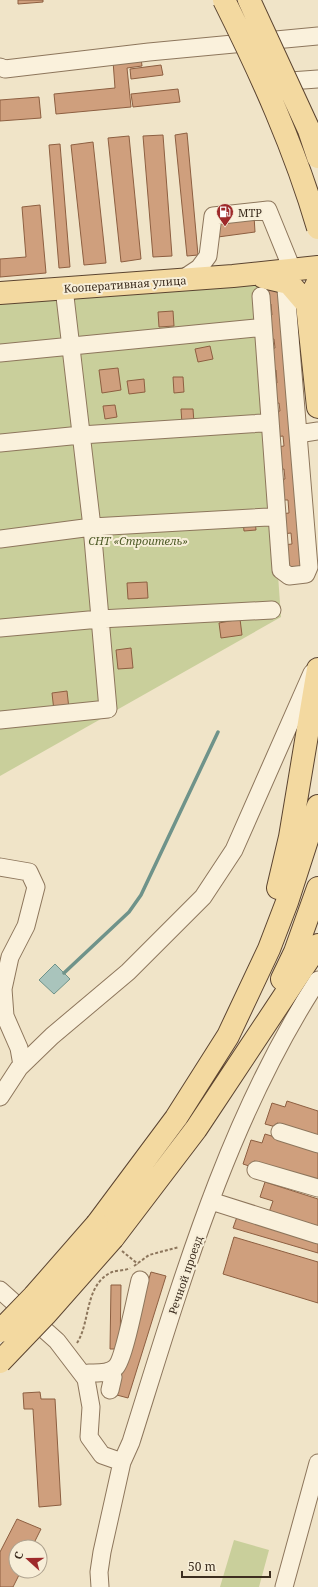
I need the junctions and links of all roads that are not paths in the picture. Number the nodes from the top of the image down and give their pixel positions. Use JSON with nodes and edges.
{"nodes":[{"id":1,"x":224,"y":0,"type":"edge"},
{"id":2,"x":250,"y":0,"type":"edge"},
{"id":3,"x":318,"y":36,"type":"edge"},
{"id":4,"x":0,"y":67,"type":"edge"},
{"id":5,"x":318,"y":79,"type":"edge"},
{"id":6,"x":264,"y":83,"type":"dead end"},
{"id":7,"x":318,"y":157,"type":"edge"},
{"id":8,"x":318,"y":188,"type":"edge"},
{"id":9,"x":299,"y":189,"type":"dead end"},
{"id":10,"x":318,"y":228,"type":"edge"},
{"id":11,"x":318,"y":267,"type":"edge"},
{"id":12,"x":250,"y":275,"type":"junction"},
{"id":13,"x":289,"y":279,"type":"junction"},
{"id":14,"x":181,"y":280,"type":"junction"},
{"id":15,"x":318,"y":282,"type":"edge"},
{"id":16,"x":64,"y":288,"type":"junction"},
{"id":17,"x":0,"y":292,"type":"edge"},
{"id":18,"x":261,"y":296,"type":"dead end"},
{"id":19,"x":307,"y":304,"type":"junction"},
{"id":20,"x":256,"y":328,"type":"dead end"},
{"id":21,"x":71,"y":345,"type":"junction"},
{"id":22,"x":0,"y":353,"type":"edge"},
{"id":23,"x":318,"y":407,"type":"edge"},
{"id":24,"x":263,"y":423,"type":"dead end"},
{"id":25,"x":318,"y":431,"type":"edge"},
{"id":26,"x":298,"y":434,"type":"junction"},
{"id":27,"x":81,"y":435,"type":"junction"},
{"id":28,"x":0,"y":443,"type":"edge"},
{"id":29,"x":269,"y":517,"type":"dead end"},
{"id":30,"x":92,"y":527,"type":"junction"},
{"id":31,"x":0,"y":539,"type":"edge"},
{"id":32,"x":272,"y":610,"type":"dead end"},
{"id":33,"x":100,"y":619,"type":"junction"},
{"id":34,"x":0,"y":628,"type":"edge"},
{"id":35,"x":318,"y":658,"type":"edge"},
{"id":36,"x":318,"y":669,"type":"edge"},
{"id":37,"x":0,"y":720,"type":"edge"},
{"id":38,"x":318,"y":806,"type":"edge"},
{"id":39,"x":0,"y":867,"type":"edge"},
{"id":40,"x":318,"y":888,"type":"edge"},
{"id":41,"x":318,"y":945,"type":"edge"},
{"id":42,"x":318,"y":980,"type":"edge"},
{"id":43,"x":251,"y":1045,"type":"junction"},
{"id":44,"x":216,"y":1055,"type":"junction"},
{"id":45,"x":22,"y":1065,"type":"junction"},
{"id":46,"x":0,"y":1097,"type":"edge"},
{"id":47,"x":280,"y":1132,"type":"dead end"},
{"id":48,"x":318,"y":1144,"type":"edge"},
{"id":49,"x":256,"y":1170,"type":"dead end"},
{"id":50,"x":318,"y":1188,"type":"edge"},
{"id":51,"x":211,"y":1201,"type":"junction"},
{"id":52,"x":318,"y":1235,"type":"edge"},
{"id":53,"x":139,"y":1272,"type":"road end"},
{"id":54,"x":0,"y":1290,"type":"edge"},
{"id":55,"x":0,"y":1331,"type":"edge"},
{"id":56,"x":0,"y":1362,"type":"edge"},
{"id":57,"x":109,"y":1372,"type":"junction"},
{"id":58,"x":86,"y":1379,"type":"junction"},
{"id":59,"x":110,"y":1390,"type":"dead end"},
{"id":60,"x":122,"y":1462,"type":"junction"},
{"id":61,"x":318,"y":1463,"type":"edge"},
{"id":62,"x":98,"y":1586,"type":"edge"},
{"id":63,"x":284,"y":1587,"type":"edge"}],
"edges":[{"from":1,"to":10,"type":"main road","bridge":true},
{"from":2,"to":7,"type":"main road","bridge":true},
{"from":3,"to":4,"type":"street"},
{"from":5,"to":6,"type":"street"},
{"from":8,"to":9,"type":"street"},
{"from":11,"to":13,"type":"main road"},
{"from":12,"to":13,"type":"main road"},
{"from":12,"to":14,"type":"main road","name":"Кооперативная улица"},
{"from":12,"to":19,"type":"main road"},
{"from":13,"to":14,"type":"street"},
{"from":13,"to":26,"type":"street"},
{"from":14,"to":16,"type":"main road","name":"Кооперативная улица"},
{"from":15,"to":19,"type":"main road"},
{"from":16,"to":17,"type":"main road","name":"Кооперативная улица"},
{"from":16,"to":21,"type":"street"},
{"from":18,"to":26,"type":"street"},
{"from":19,"to":23,"type":"main road"},
{"from":20,"to":21,"type":"street"},
{"from":21,"to":22,"type":"street"},
{"from":21,"to":27,"type":"street"},
{"from":24,"to":27,"type":"street"},
{"from":25,"to":26,"type":"street"},
{"from":27,"to":28,"type":"street"},
{"from":27,"to":30,"type":"street"},
{"from":29,"to":30,"type":"street"},
{"from":30,"to":31,"type":"street"},
{"from":30,"to":33,"type":"street"},
{"from":32,"to":33,"type":"street"},
{"from":33,"to":34,"type":"street"},
{"from":33,"to":37,"type":"street"},
{"from":35,"to":45,"type":"street"},
{"from":36,"to":44,"type":"main road"},
{"from":38,"to":44,"type":"main road"},
{"from":39,"to":45,"type":"street"},
{"from":40,"to":43,"type":"main road"},
{"from":41,"to":43,"type":"main road"},
{"from":42,"to":51,"type":"street","name":"Речной проезд"},
{"from":43,"to":56,"type":"main road","bridge":true},
{"from":44,"to":55,"type":"main road","bridge":true},
{"from":45,"to":46,"type":"street"},
{"from":47,"to":48,"type":"street"},
{"from":49,"to":50,"type":"street"},
{"from":51,"to":52,"type":"street"},
{"from":51,"to":60,"type":"street","name":"Речной проезд"},
{"from":53,"to":57,"type":"street"},
{"from":54,"to":58,"type":"street"},
{"from":57,"to":58,"type":"street"},
{"from":57,"to":59,"type":"street"},
{"from":58,"to":60,"type":"street"},
{"from":60,"to":62,"type":"street","name":"Речной проезд"},
{"from":61,"to":63,"type":"street"}]}
